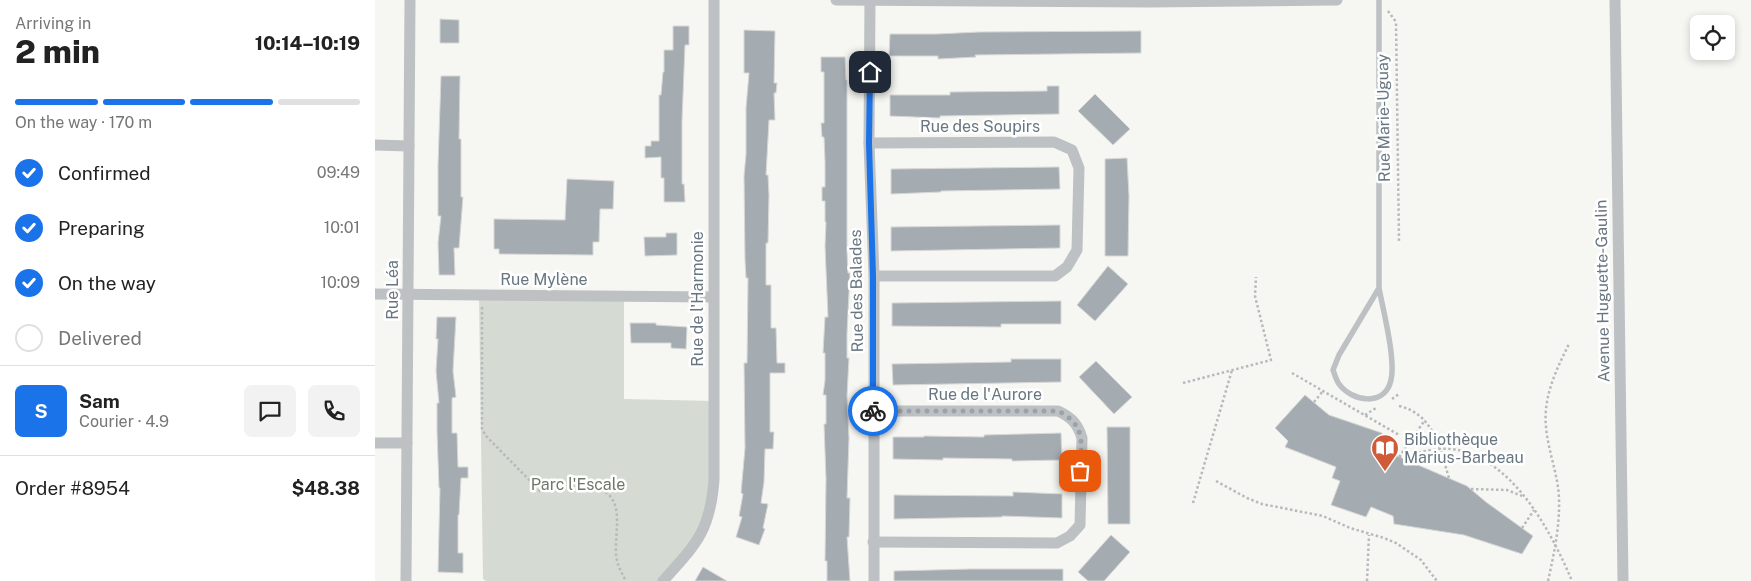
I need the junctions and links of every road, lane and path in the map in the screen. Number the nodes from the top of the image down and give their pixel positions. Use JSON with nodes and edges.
{"nodes":[{"id":1,"x":410,"y":0,"type":"edge"},
{"id":2,"x":714,"y":0,"type":"edge"},
{"id":3,"x":836,"y":0,"type":"edge"},
{"id":4,"x":870,"y":0,"type":"edge"},
{"id":5,"x":1337,"y":0,"type":"edge"},
{"id":6,"x":1379,"y":0,"type":"edge"},
{"id":7,"x":1615,"y":0,"type":"edge"},
{"id":8,"x":1061,"y":1,"type":"edge"},
{"id":9,"x":1385,"y":7,"type":"dead end"},
{"id":10,"x":869,"y":143,"type":"junction"},
{"id":11,"x":375,"y":145,"type":"edge"},
{"id":12,"x":409,"y":146,"type":"junction"},
{"id":13,"x":1399,"y":242,"type":"dead end"},
{"id":14,"x":873,"y":276,"type":"junction"},
{"id":15,"x":1256,"y":277,"type":"dead end"},
{"id":16,"x":1379,"y":288,"type":"junction"},
{"id":17,"x":375,"y":294,"type":"edge"},
{"id":18,"x":408,"y":294,"type":"junction"},
{"id":19,"x":481,"y":295,"type":"junction"},
{"id":20,"x":713,"y":297,"type":"junction"},
{"id":21,"x":1569,"y":344,"type":"dead end"},
{"id":22,"x":1232,"y":370,"type":"junction"},
{"id":23,"x":1292,"y":373,"type":"dead end"},
{"id":24,"x":1183,"y":383,"type":"dead end"},
{"id":25,"x":1323,"y":391,"type":"junction"},
{"id":26,"x":1314,"y":402,"type":"dead end"},
{"id":27,"x":1399,"y":406,"type":"dead end"},
{"id":28,"x":873,"y":411,"type":"junction"},
{"id":29,"x":1425,"y":420,"type":"junction"},
{"id":30,"x":1399,"y":435,"type":"dead end"},
{"id":31,"x":375,"y":442,"type":"edge"},
{"id":32,"x":407,"y":443,"type":"junction"},
{"id":33,"x":1440,"y":449,"type":"junction"},
{"id":34,"x":1449,"y":478,"type":"dead end"},
{"id":35,"x":1216,"y":481,"type":"dead end"},
{"id":36,"x":1471,"y":489,"type":"dead end"},
{"id":37,"x":1524,"y":497,"type":"junction"},
{"id":38,"x":1193,"y":503,"type":"dead end"},
{"id":39,"x":1534,"y":510,"type":"junction"},
{"id":40,"x":1522,"y":528,"type":"dead end"},
{"id":41,"x":1369,"y":534,"type":"junction"},
{"id":42,"x":873,"y":542,"type":"junction"},
{"id":43,"x":1556,"y":546,"type":"junction"},
{"id":44,"x":406,"y":581,"type":"edge"},
{"id":45,"x":626,"y":581,"type":"edge"},
{"id":46,"x":663,"y":581,"type":"edge"},
{"id":47,"x":874,"y":581,"type":"edge"},
{"id":48,"x":1367,"y":581,"type":"edge"},
{"id":49,"x":1437,"y":581,"type":"edge"},
{"id":50,"x":1547,"y":581,"type":"edge"},
{"id":51,"x":1572,"y":581,"type":"edge"},
{"id":52,"x":1623,"y":581,"type":"edge"}],
"edges":[{"from":1,"to":12,"type":"street","name":"Rue Léa"},
{"from":2,"to":20,"type":"street","name":"Rue de l'Harmonie"},
{"from":3,"to":4,"type":"street"},
{"from":4,"to":8,"type":"street"},
{"from":4,"to":10,"type":"street","name":"Rue des Balades"},
{"from":5,"to":8,"type":"street"},
{"from":6,"to":16,"type":"lane","name":"Rue Marie-Uguay"},
{"from":7,"to":52,"type":"street","name":"Avenue Huguette-Gaulin"},
{"from":9,"to":13,"type":"path","name":"Rue Marie-Uguay"},
{"from":10,"to":14,"type":"street","name":"Rue des Balades"},
{"from":10,"to":14,"type":"street","name":"Rue des Soupirs"},
{"from":11,"to":12,"type":"street"},
{"from":12,"to":18,"type":"street","name":"Rue Léa"},
{"from":14,"to":28,"type":"street","name":"Rue des Balades"},
{"from":15,"to":22,"type":"path"},
{"from":16,"to":16,"type":"lane","name":"Rue Marie-Uguay"},
{"from":17,"to":18,"type":"street","name":"Rue Mylène"},
{"from":18,"to":19,"type":"street","name":"Rue Mylène"},
{"from":18,"to":32,"type":"street","name":"Rue Léa"},
{"from":19,"to":20,"type":"street","name":"Rue Mylène"},
{"from":19,"to":45,"type":"path"},
{"from":20,"to":46,"type":"street","name":"Rue de l'Harmonie"},
{"from":21,"to":43,"type":"path"},
{"from":22,"to":24,"type":"path"},
{"from":22,"to":38,"type":"path"},
{"from":23,"to":25,"type":"path"},
{"from":25,"to":26,"type":"path"},
{"from":25,"to":30,"type":"path"},
{"from":27,"to":29,"type":"path"},
{"from":28,"to":42,"type":"street","name":"Rue des Balades"},
{"from":28,"to":42,"type":"street","name":"Rue de l'Aurore"},
{"from":29,"to":33,"type":"path"},
{"from":29,"to":33,"type":"path"},
{"from":31,"to":32,"type":"street"},
{"from":32,"to":44,"type":"street","name":"Rue Léa"},
{"from":33,"to":34,"type":"path"},
{"from":33,"to":37,"type":"path"},
{"from":35,"to":41,"type":"path"},
{"from":36,"to":37,"type":"path"},
{"from":37,"to":39,"type":"path"},
{"from":39,"to":40,"type":"path"},
{"from":39,"to":43,"type":"path"},
{"from":41,"to":48,"type":"path"},
{"from":41,"to":49,"type":"path"},
{"from":42,"to":47,"type":"street","name":"Rue des Balades"},
{"from":43,"to":50,"type":"path"},
{"from":43,"to":51,"type":"path"}]}
